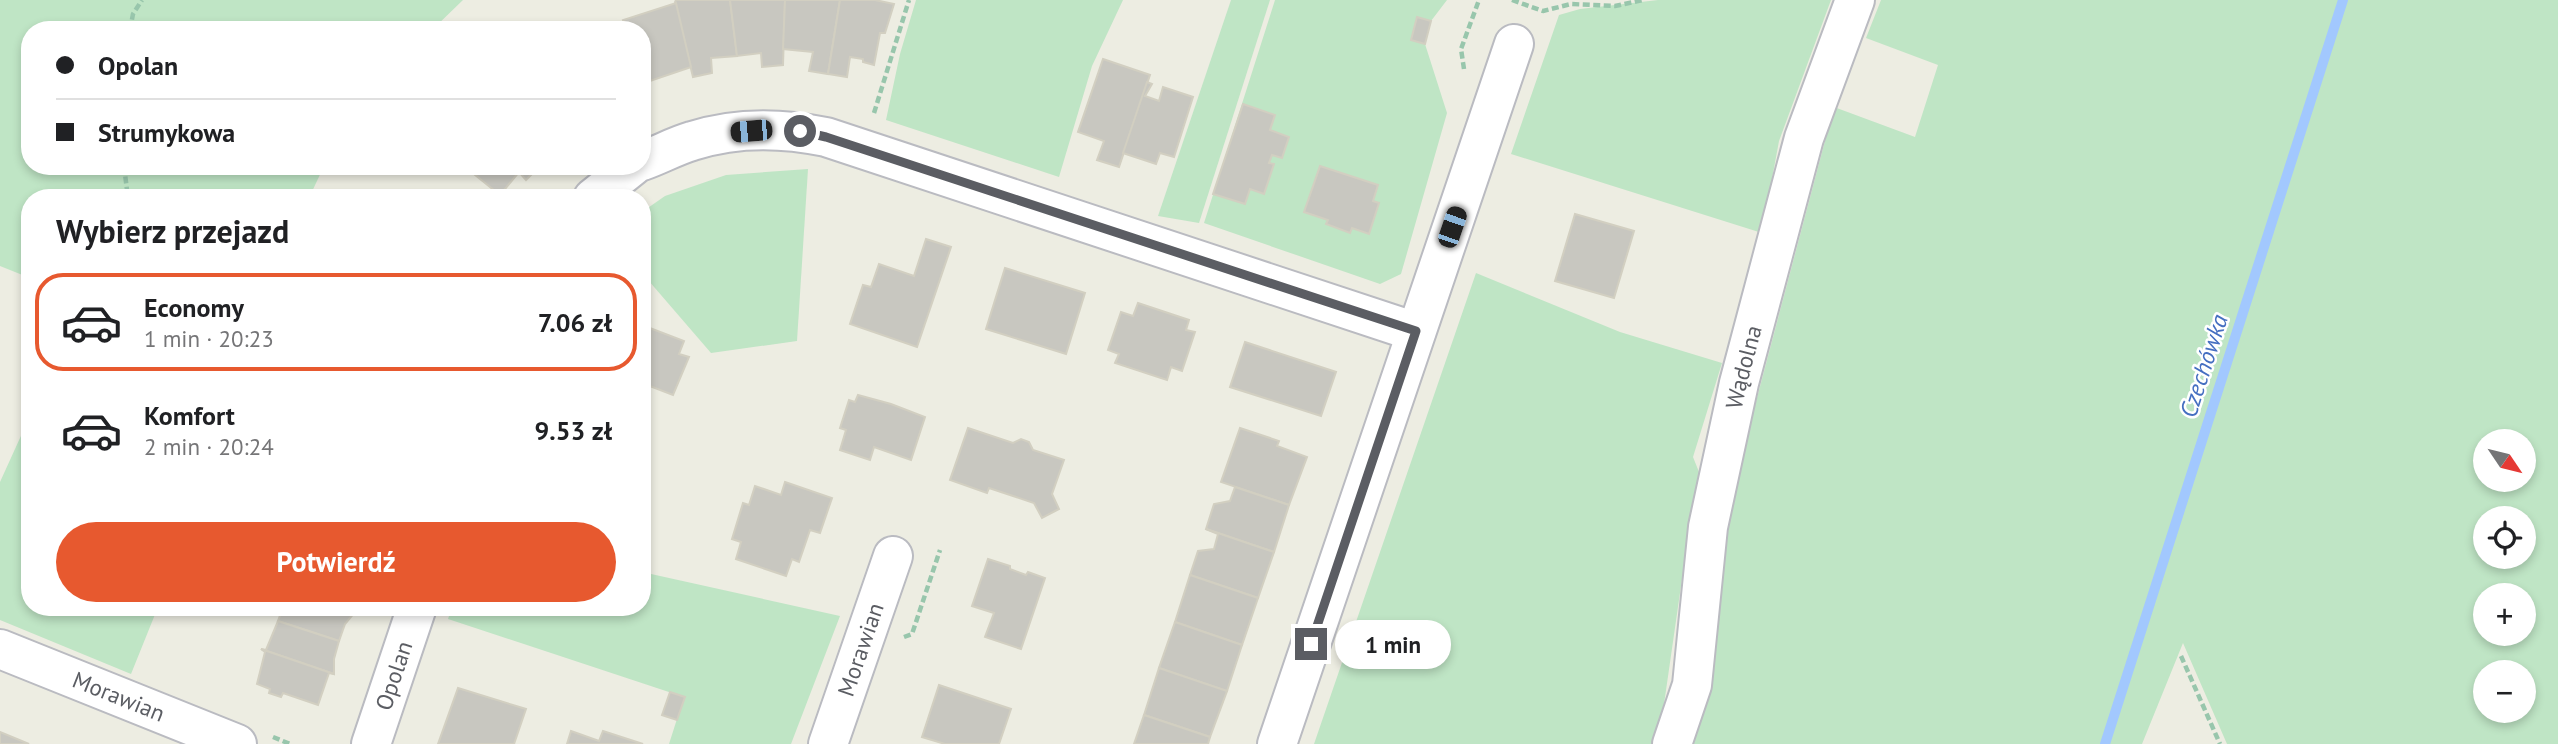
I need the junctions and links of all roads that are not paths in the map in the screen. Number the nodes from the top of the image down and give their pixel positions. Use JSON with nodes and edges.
{"nodes":[{"id":1,"x":1856,"y":0,"type":"edge"},
{"id":2,"x":1514,"y":44,"type":"dead end"},
{"id":3,"x":651,"y":158,"type":"edge"},
{"id":4,"x":622,"y":175,"type":"edge"},
{"id":5,"x":604,"y":189,"type":"edge"},
{"id":6,"x":1416,"y":331,"type":"junction"},
{"id":7,"x":893,"y":556,"type":"dead end"},
{"id":8,"x":413,"y":616,"type":"edge"},
{"id":9,"x":0,"y":649,"type":"edge"},
{"id":10,"x":237,"y":744,"type":"edge"},
{"id":11,"x":371,"y":744,"type":"edge"},
{"id":12,"x":828,"y":744,"type":"edge"},
{"id":13,"x":1277,"y":744,"type":"edge"},
{"id":14,"x":1672,"y":744,"type":"edge"}],
"edges":[{"from":1,"to":14,"type":"street","name":"Wądolna"},
{"from":2,"to":6,"type":"street"},
{"from":3,"to":6,"type":"street"},
{"from":4,"to":5,"type":"street"},
{"from":6,"to":13,"type":"street"},
{"from":7,"to":12,"type":"street","name":"Morawian"},
{"from":8,"to":11,"type":"street","name":"Opolan"},
{"from":9,"to":10,"type":"street","name":"Morawian"}]}
